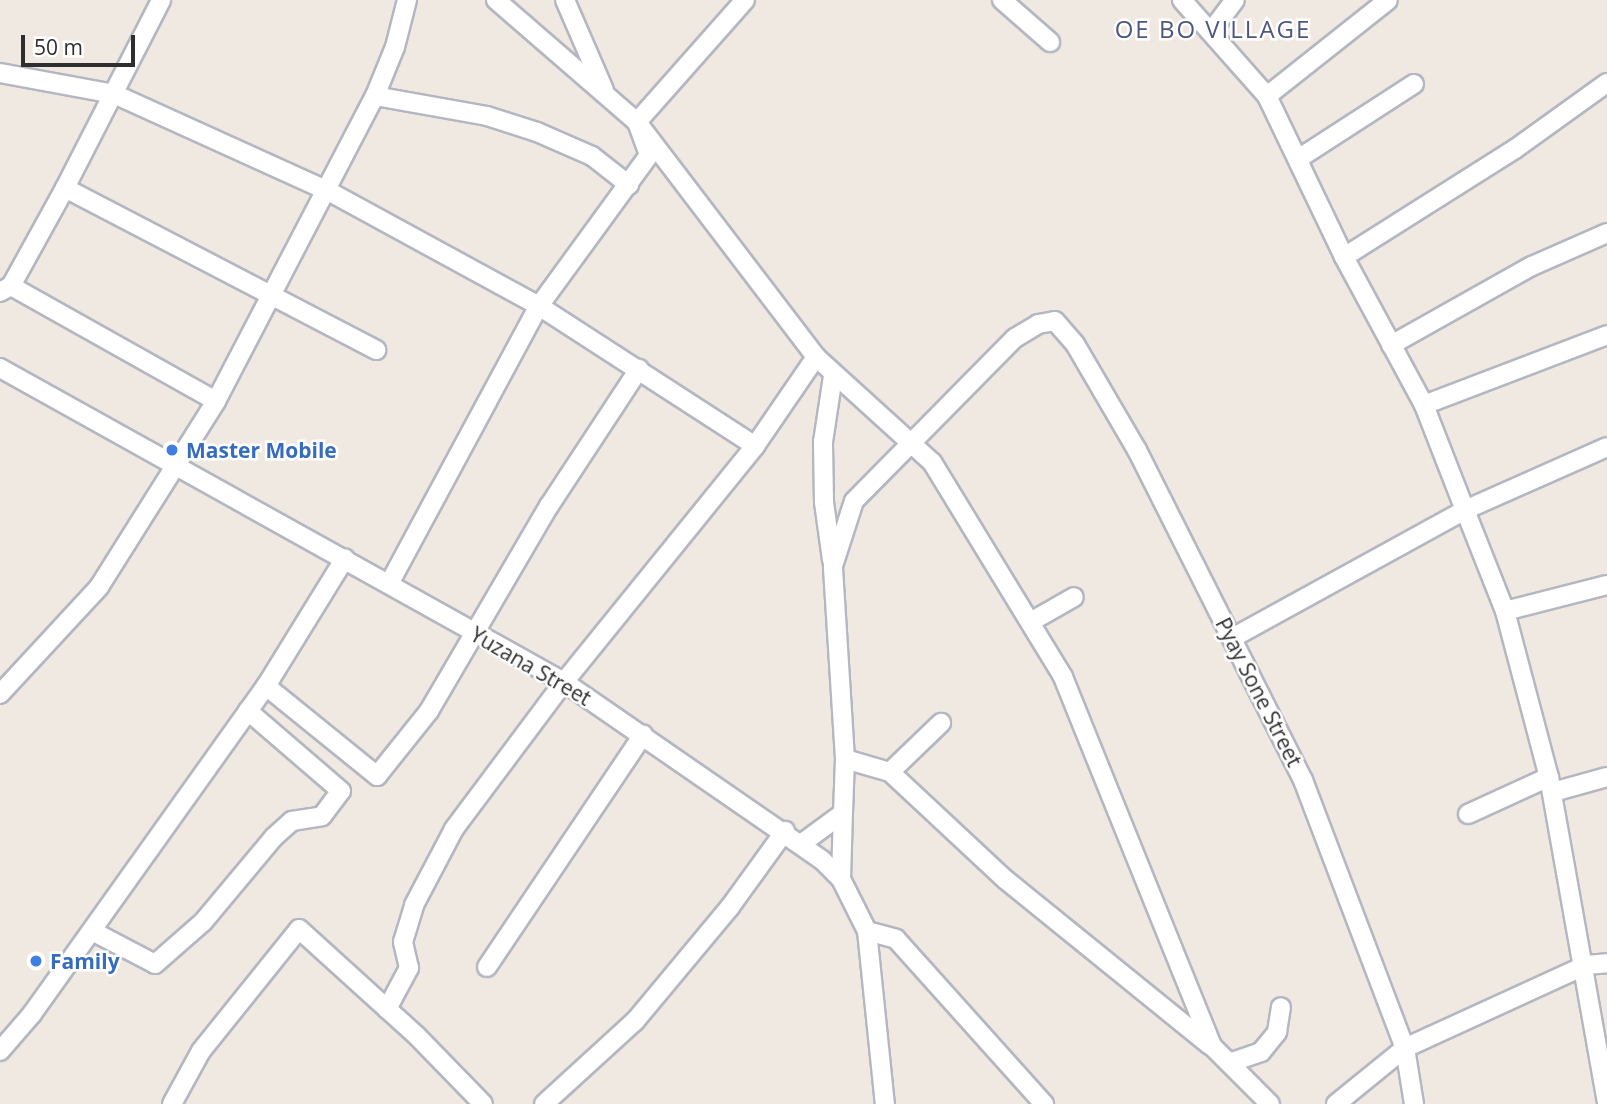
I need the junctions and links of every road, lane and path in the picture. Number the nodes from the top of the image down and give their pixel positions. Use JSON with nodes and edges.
{"nodes":[{"id":1,"x":161,"y":0,"type":"edge"},
{"id":2,"x":407,"y":0,"type":"edge"},
{"id":3,"x":496,"y":0,"type":"edge"},
{"id":4,"x":565,"y":0,"type":"edge"},
{"id":5,"x":746,"y":0,"type":"edge"},
{"id":6,"x":1002,"y":0,"type":"edge"},
{"id":7,"x":1182,"y":0,"type":"edge"},
{"id":8,"x":1235,"y":0,"type":"edge"},
{"id":9,"x":1388,"y":0,"type":"edge"},
{"id":10,"x":1213,"y":29,"type":"junction"},
{"id":11,"x":1050,"y":42,"type":"dead end"},
{"id":12,"x":0,"y":73,"type":"edge"},
{"id":13,"x":1607,"y":83,"type":"edge"},
{"id":14,"x":1414,"y":84,"type":"dead end"},
{"id":15,"x":606,"y":93,"type":"junction"},
{"id":16,"x":114,"y":94,"type":"junction"},
{"id":17,"x":375,"y":96,"type":"junction"},
{"id":18,"x":1267,"y":96,"type":"junction"},
{"id":19,"x":637,"y":122,"type":"junction"},
{"id":20,"x":1298,"y":159,"type":"junction"},
{"id":21,"x":629,"y":185,"type":"junction"},
{"id":22,"x":65,"y":188,"type":"junction"},
{"id":23,"x":328,"y":191,"type":"junction"},
{"id":24,"x":1607,"y":233,"type":"edge"},
{"id":25,"x":1344,"y":257,"type":"junction"},
{"id":26,"x":6,"y":289,"type":"edge"},
{"id":27,"x":272,"y":295,"type":"junction"},
{"id":28,"x":539,"y":306,"type":"junction"},
{"id":29,"x":1607,"y":335,"type":"edge"},
{"id":30,"x":1391,"y":345,"type":"junction"},
{"id":31,"x":376,"y":350,"type":"dead end"},
{"id":32,"x":816,"y":357,"type":"junction"},
{"id":33,"x":0,"y":368,"type":"edge"},
{"id":34,"x":639,"y":369,"type":"junction"},
{"id":35,"x":833,"y":376,"type":"junction"},
{"id":36,"x":216,"y":401,"type":"junction"},
{"id":37,"x":1424,"y":405,"type":"junction"},
{"id":38,"x":913,"y":443,"type":"junction"},
{"id":39,"x":755,"y":446,"type":"junction"},
{"id":40,"x":1607,"y":447,"type":"edge"},
{"id":41,"x":174,"y":463,"type":"junction"},
{"id":42,"x":1465,"y":510,"type":"junction"},
{"id":43,"x":345,"y":558,"type":"junction"},
{"id":44,"x":832,"y":566,"type":"junction"},
{"id":45,"x":389,"y":584,"type":"junction"},
{"id":46,"x":1607,"y":585,"type":"edge"},
{"id":47,"x":1074,"y":597,"type":"dead end"},
{"id":48,"x":1505,"y":611,"type":"junction"},
{"id":49,"x":1032,"y":621,"type":"junction"},
{"id":50,"x":474,"y":634,"type":"junction"},
{"id":51,"x":1232,"y":638,"type":"junction"},
{"id":52,"x":564,"y":682,"type":"junction"},
{"id":53,"x":266,"y":686,"type":"junction"},
{"id":54,"x":0,"y":694,"type":"edge"},
{"id":55,"x":248,"y":711,"type":"junction"},
{"id":56,"x":941,"y":723,"type":"dead end"},
{"id":57,"x":643,"y":735,"type":"junction"},
{"id":58,"x":845,"y":759,"type":"junction"},
{"id":59,"x":890,"y":772,"type":"junction"},
{"id":60,"x":1607,"y":777,"type":"edge"},
{"id":61,"x":1551,"y":785,"type":"junction"},
{"id":62,"x":843,"y":813,"type":"junction"},
{"id":63,"x":1468,"y":814,"type":"dead end"},
{"id":64,"x":785,"y":831,"type":"junction"},
{"id":65,"x":801,"y":844,"type":"junction"},
{"id":66,"x":841,"y":879,"type":"junction"},
{"id":67,"x":92,"y":931,"type":"junction"},
{"id":68,"x":867,"y":931,"type":"junction"},
{"id":69,"x":1607,"y":963,"type":"edge"},
{"id":70,"x":1586,"y":965,"type":"junction"},
{"id":71,"x":487,"y":967,"type":"dead end"},
{"id":72,"x":1281,"y":1007,"type":"dead end"},
{"id":73,"x":387,"y":1009,"type":"junction"},
{"id":74,"x":1212,"y":1046,"type":"junction"},
{"id":75,"x":1405,"y":1048,"type":"junction"},
{"id":76,"x":0,"y":1051,"type":"edge"},
{"id":77,"x":1229,"y":1063,"type":"junction"},
{"id":78,"x":1607,"y":1103,"type":"edge"},
{"id":79,"x":172,"y":1104,"type":"edge"},
{"id":80,"x":483,"y":1104,"type":"edge"},
{"id":81,"x":544,"y":1104,"type":"edge"},
{"id":82,"x":885,"y":1104,"type":"edge"},
{"id":83,"x":1044,"y":1104,"type":"edge"},
{"id":84,"x":1270,"y":1104,"type":"edge"},
{"id":85,"x":1336,"y":1104,"type":"edge"},
{"id":86,"x":1414,"y":1104,"type":"edge"}],
"edges":[{"from":1,"to":16,"type":"street"},
{"from":2,"to":17,"type":"street"},
{"from":3,"to":15,"type":"street"},
{"from":4,"to":15,"type":"street"},
{"from":5,"to":19,"type":"street"},
{"from":6,"to":11,"type":"street"},
{"from":7,"to":10,"type":"street"},
{"from":8,"to":10,"type":"street"},
{"from":9,"to":18,"type":"street"},
{"from":10,"to":18,"type":"street"},
{"from":12,"to":16,"type":"street"},
{"from":13,"to":25,"type":"street"},
{"from":14,"to":20,"type":"street"},
{"from":15,"to":19,"type":"street"},
{"from":16,"to":22,"type":"street"},
{"from":16,"to":23,"type":"street"},
{"from":17,"to":21,"type":"street"},
{"from":17,"to":23,"type":"street"},
{"from":18,"to":20,"type":"street"},
{"from":19,"to":21,"type":"street"},
{"from":19,"to":32,"type":"street"},
{"from":20,"to":25,"type":"street"},
{"from":21,"to":28,"type":"street"},
{"from":22,"to":26,"type":"street"},
{"from":22,"to":27,"type":"street"},
{"from":23,"to":27,"type":"street"},
{"from":23,"to":28,"type":"street"},
{"from":24,"to":30,"type":"street"},
{"from":25,"to":30,"type":"street"},
{"from":26,"to":36,"type":"street"},
{"from":27,"to":31,"type":"street"},
{"from":27,"to":36,"type":"street"},
{"from":28,"to":34,"type":"street"},
{"from":28,"to":45,"type":"street"},
{"from":29,"to":37,"type":"street"},
{"from":30,"to":37,"type":"street"},
{"from":32,"to":35,"type":"street"},
{"from":32,"to":39,"type":"street"},
{"from":33,"to":41,"type":"street","name":"Yuzana Street"},
{"from":34,"to":39,"type":"street"},
{"from":34,"to":50,"type":"street"},
{"from":35,"to":38,"type":"street"},
{"from":35,"to":44,"type":"street"},
{"from":36,"to":41,"type":"street"},
{"from":37,"to":42,"type":"street"},
{"from":38,"to":44,"type":"street"},
{"from":38,"to":49,"type":"street"},
{"from":38,"to":51,"type":"street","name":"Pyay Sone Street"},
{"from":39,"to":52,"type":"street"},
{"from":40,"to":42,"type":"street"},
{"from":41,"to":43,"type":"street","name":"Yuzana Street"},
{"from":41,"to":54,"type":"street"},
{"from":42,"to":48,"type":"street"},
{"from":42,"to":51,"type":"street"},
{"from":43,"to":45,"type":"street","name":"Yuzana Street"},
{"from":43,"to":53,"type":"street"},
{"from":44,"to":58,"type":"street"},
{"from":45,"to":50,"type":"street","name":"Yuzana Street"},
{"from":46,"to":48,"type":"street"},
{"from":47,"to":49,"type":"street"},
{"from":48,"to":61,"type":"street"},
{"from":49,"to":74,"type":"street"},
{"from":50,"to":52,"type":"street","name":"Yuzana Street"},
{"from":50,"to":53,"type":"street"},
{"from":51,"to":75,"type":"street","name":"Pyay Sone Street"},
{"from":52,"to":57,"type":"street","name":"Yuzana Street"},
{"from":52,"to":73,"type":"street"},
{"from":53,"to":55,"type":"street"},
{"from":55,"to":67,"type":"street"},
{"from":55,"to":67,"type":"street"},
{"from":56,"to":59,"type":"street"},
{"from":57,"to":64,"type":"street","name":"Yuzana Street"},
{"from":57,"to":71,"type":"street"},
{"from":58,"to":59,"type":"street"},
{"from":58,"to":62,"type":"street"},
{"from":59,"to":74,"type":"street"},
{"from":60,"to":61,"type":"street"},
{"from":61,"to":63,"type":"street"},
{"from":61,"to":70,"type":"street"},
{"from":62,"to":65,"type":"street"},
{"from":62,"to":66,"type":"street"},
{"from":64,"to":65,"type":"street","name":"Yuzana Street"},
{"from":64,"to":81,"type":"street"},
{"from":65,"to":66,"type":"street","name":"Yuzana Street"},
{"from":66,"to":68,"type":"street","name":"Yuzana Street"},
{"from":67,"to":76,"type":"street"},
{"from":68,"to":82,"type":"street","name":"Yuzana Street"},
{"from":68,"to":83,"type":"street"},
{"from":69,"to":70,"type":"street"},
{"from":70,"to":75,"type":"street"},
{"from":70,"to":78,"type":"street"},
{"from":72,"to":77,"type":"street"},
{"from":73,"to":79,"type":"street"},
{"from":73,"to":80,"type":"street"},
{"from":74,"to":77,"type":"street"},
{"from":75,"to":85,"type":"street"},
{"from":75,"to":86,"type":"street","name":"Pyay Sone Street"},
{"from":77,"to":84,"type":"street"}]}
